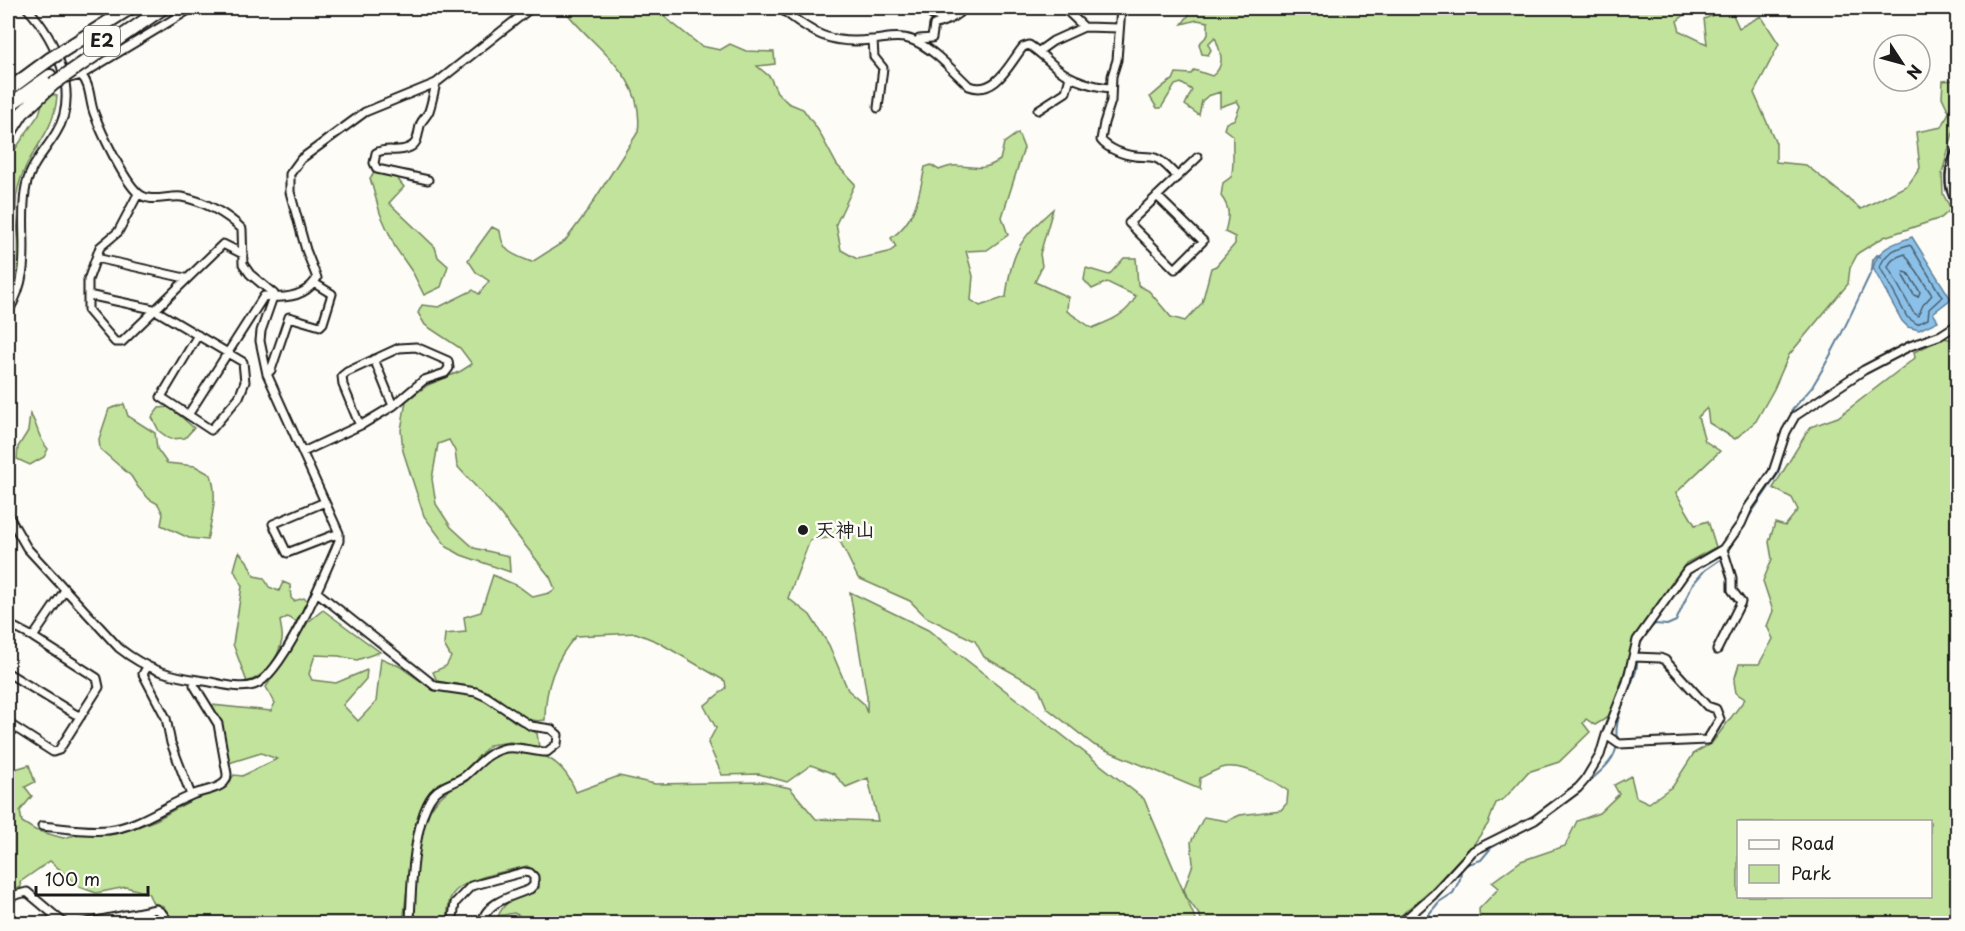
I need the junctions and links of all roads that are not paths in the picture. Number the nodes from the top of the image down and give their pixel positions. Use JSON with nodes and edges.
{"nodes":[{"id":1,"x":27,"y":8,"type":"edge"},
{"id":2,"x":130,"y":8,"type":"edge"},
{"id":3,"x":155,"y":8,"type":"edge"},
{"id":4,"x":163,"y":8,"type":"edge"},
{"id":5,"x":192,"y":8,"type":"edge"},
{"id":6,"x":531,"y":8,"type":"edge"},
{"id":7,"x":780,"y":8,"type":"edge"},
{"id":8,"x":843,"y":8,"type":"edge"},
{"id":9,"x":865,"y":8,"type":"edge"},
{"id":10,"x":922,"y":8,"type":"edge"},
{"id":11,"x":966,"y":8,"type":"edge"},
{"id":12,"x":1064,"y":8,"type":"edge"},
{"id":13,"x":1121,"y":8,"type":"edge"},
{"id":14,"x":944,"y":21,"type":"junction"},
{"id":15,"x":1084,"y":27,"type":"junction"},
{"id":16,"x":1119,"y":28,"type":"junction"},
{"id":17,"x":873,"y":40,"type":"junction"},
{"id":18,"x":917,"y":42,"type":"junction"},
{"id":19,"x":1039,"y":51,"type":"junction"},
{"id":20,"x":50,"y":59,"type":"junction"},
{"id":21,"x":81,"y":75,"type":"junction"},
{"id":22,"x":1070,"y":76,"type":"junction"},
{"id":23,"x":65,"y":79,"type":"junction"},
{"id":24,"x":8,"y":80,"type":"edge"},
{"id":25,"x":52,"y":80,"type":"junction"},
{"id":26,"x":436,"y":83,"type":"junction"},
{"id":27,"x":1111,"y":88,"type":"junction"},
{"id":28,"x":8,"y":90,"type":"edge"},
{"id":29,"x":8,"y":106,"type":"edge"},
{"id":30,"x":878,"y":108,"type":"dead end"},
{"id":31,"x":1038,"y":110,"type":"dead end"},
{"id":32,"x":8,"y":135,"type":"edge"},
{"id":33,"x":1958,"y":153,"type":"edge"},
{"id":34,"x":1198,"y":156,"type":"dead end"},
{"id":35,"x":1177,"y":176,"type":"junction"},
{"id":36,"x":428,"y":180,"type":"dead end"},
{"id":37,"x":138,"y":194,"type":"junction"},
{"id":38,"x":1157,"y":196,"type":"junction"},
{"id":39,"x":1958,"y":200,"type":"edge"},
{"id":40,"x":243,"y":254,"type":"junction"},
{"id":41,"x":96,"y":258,"type":"junction"},
{"id":42,"x":186,"y":280,"type":"junction"},
{"id":43,"x":314,"y":283,"type":"junction"},
{"id":44,"x":88,"y":295,"type":"junction"},
{"id":45,"x":274,"y":297,"type":"junction"},
{"id":46,"x":155,"y":310,"type":"junction"},
{"id":47,"x":8,"y":312,"type":"edge"},
{"id":48,"x":1958,"y":324,"type":"edge"},
{"id":49,"x":198,"y":335,"type":"junction"},
{"id":50,"x":228,"y":353,"type":"junction"},
{"id":51,"x":374,"y":359,"type":"junction"},
{"id":52,"x":267,"y":374,"type":"junction"},
{"id":53,"x":393,"y":406,"type":"junction"},
{"id":54,"x":188,"y":415,"type":"junction"},
{"id":55,"x":363,"y":423,"type":"junction"},
{"id":56,"x":303,"y":453,"type":"junction"},
{"id":57,"x":325,"y":502,"type":"junction"},
{"id":58,"x":8,"y":515,"type":"edge"},
{"id":59,"x":339,"y":533,"type":"junction"},
{"id":60,"x":1723,"y":549,"type":"junction"},
{"id":61,"x":65,"y":590,"type":"junction"},
{"id":62,"x":318,"y":593,"type":"junction"},
{"id":63,"x":8,"y":630,"type":"edge"},
{"id":64,"x":33,"y":638,"type":"junction"},
{"id":65,"x":1717,"y":650,"type":"dead end"},
{"id":66,"x":1634,"y":657,"type":"junction"},
{"id":67,"x":147,"y":667,"type":"junction"},
{"id":68,"x":8,"y":673,"type":"edge"},
{"id":69,"x":195,"y":680,"type":"junction"},
{"id":70,"x":81,"y":716,"type":"junction"},
{"id":71,"x":8,"y":723,"type":"edge"},
{"id":72,"x":1606,"y":735,"type":"junction"},
{"id":73,"x":191,"y":795,"type":"junction"},
{"id":74,"x":42,"y":825,"type":"dead end"},
{"id":75,"x":8,"y":897,"type":"edge"},
{"id":76,"x":124,"y":915,"type":"junction"},
{"id":77,"x":65,"y":924,"type":"edge"},
{"id":78,"x":81,"y":924,"type":"edge"},
{"id":79,"x":127,"y":924,"type":"edge"},
{"id":80,"x":170,"y":924,"type":"edge"},
{"id":81,"x":410,"y":924,"type":"edge"},
{"id":82,"x":452,"y":924,"type":"edge"},
{"id":83,"x":482,"y":924,"type":"edge"},
{"id":84,"x":1400,"y":924,"type":"edge"}],
"edges":[{"from":1,"to":23,"type":"street"},
{"from":2,"to":20,"type":"highway","number":"E2","bridge":true},
{"from":3,"to":25,"type":"highway","number":"E2"},
{"from":4,"to":25,"type":"highway","bridge":true},
{"from":5,"to":21,"type":"street"},
{"from":6,"to":26,"type":"street"},
{"from":7,"to":17,"type":"street"},
{"from":8,"to":9,"type":"street"},
{"from":10,"to":14,"type":"street"},
{"from":11,"to":14,"type":"street"},
{"from":12,"to":15,"type":"street"},
{"from":13,"to":16,"type":"street"},
{"from":14,"to":18,"type":"street"},
{"from":15,"to":16,"type":"street"},
{"from":15,"to":19,"type":"street"},
{"from":16,"to":27,"type":"street"},
{"from":17,"to":18,"type":"street"},
{"from":17,"to":30,"type":"street"},
{"from":18,"to":19,"type":"street"},
{"from":19,"to":22,"type":"street"},
{"from":20,"to":24,"type":"highway"},
{"from":20,"to":28,"type":"highway","number":"E2"},
{"from":21,"to":23,"type":"street"},
{"from":21,"to":37,"type":"street"},
{"from":22,"to":27,"type":"street"},
{"from":22,"to":31,"type":"street"},
{"from":23,"to":47,"type":"street"},
{"from":25,"to":29,"type":"highway","number":"E2"},
{"from":25,"to":32,"type":"highway"},
{"from":26,"to":36,"type":"street"},
{"from":26,"to":43,"type":"street"},
{"from":27,"to":35,"type":"street"},
{"from":33,"to":39,"type":"street"},
{"from":34,"to":35,"type":"street"},
{"from":35,"to":38,"type":"street"},
{"from":37,"to":40,"type":"street"},
{"from":37,"to":41,"type":"street"},
{"from":38,"to":38,"type":"street"},
{"from":40,"to":42,"type":"street"},
{"from":40,"to":45,"type":"street"},
{"from":41,"to":42,"type":"street"},
{"from":41,"to":44,"type":"street"},
{"from":42,"to":46,"type":"street"},
{"from":43,"to":45,"type":"street"},
{"from":43,"to":52,"type":"street"},
{"from":44,"to":46,"type":"street"},
{"from":44,"to":46,"type":"street"},
{"from":45,"to":50,"type":"street"},
{"from":45,"to":52,"type":"street"},
{"from":46,"to":49,"type":"street"},
{"from":48,"to":60,"type":"street"},
{"from":49,"to":50,"type":"street"},
{"from":49,"to":54,"type":"street"},
{"from":50,"to":54,"type":"street"},
{"from":50,"to":54,"type":"street"},
{"from":51,"to":53,"type":"street"},
{"from":51,"to":53,"type":"street"},
{"from":51,"to":55,"type":"street"},
{"from":52,"to":56,"type":"street"},
{"from":53,"to":55,"type":"street"},
{"from":55,"to":56,"type":"street"},
{"from":56,"to":57,"type":"street"},
{"from":57,"to":59,"type":"street"},
{"from":57,"to":59,"type":"street"},
{"from":58,"to":61,"type":"street"},
{"from":59,"to":62,"type":"street"},
{"from":60,"to":65,"type":"street"},
{"from":60,"to":66,"type":"street"},
{"from":61,"to":64,"type":"street"},
{"from":61,"to":67,"type":"street"},
{"from":62,"to":69,"type":"street"},
{"from":62,"to":81,"type":"street"},
{"from":63,"to":64,"type":"street"},
{"from":64,"to":70,"type":"street"},
{"from":66,"to":72,"type":"street"},
{"from":66,"to":72,"type":"street"},
{"from":67,"to":69,"type":"street"},
{"from":67,"to":73,"type":"street"},
{"from":68,"to":70,"type":"street"},
{"from":69,"to":73,"type":"street"},
{"from":70,"to":71,"type":"street"},
{"from":72,"to":84,"type":"street"},
{"from":73,"to":74,"type":"street"},
{"from":75,"to":77,"type":"street"},
{"from":76,"to":78,"type":"street"},
{"from":76,"to":79,"type":"street"},
{"from":76,"to":80,"type":"street"},
{"from":82,"to":83,"type":"street"}]}
